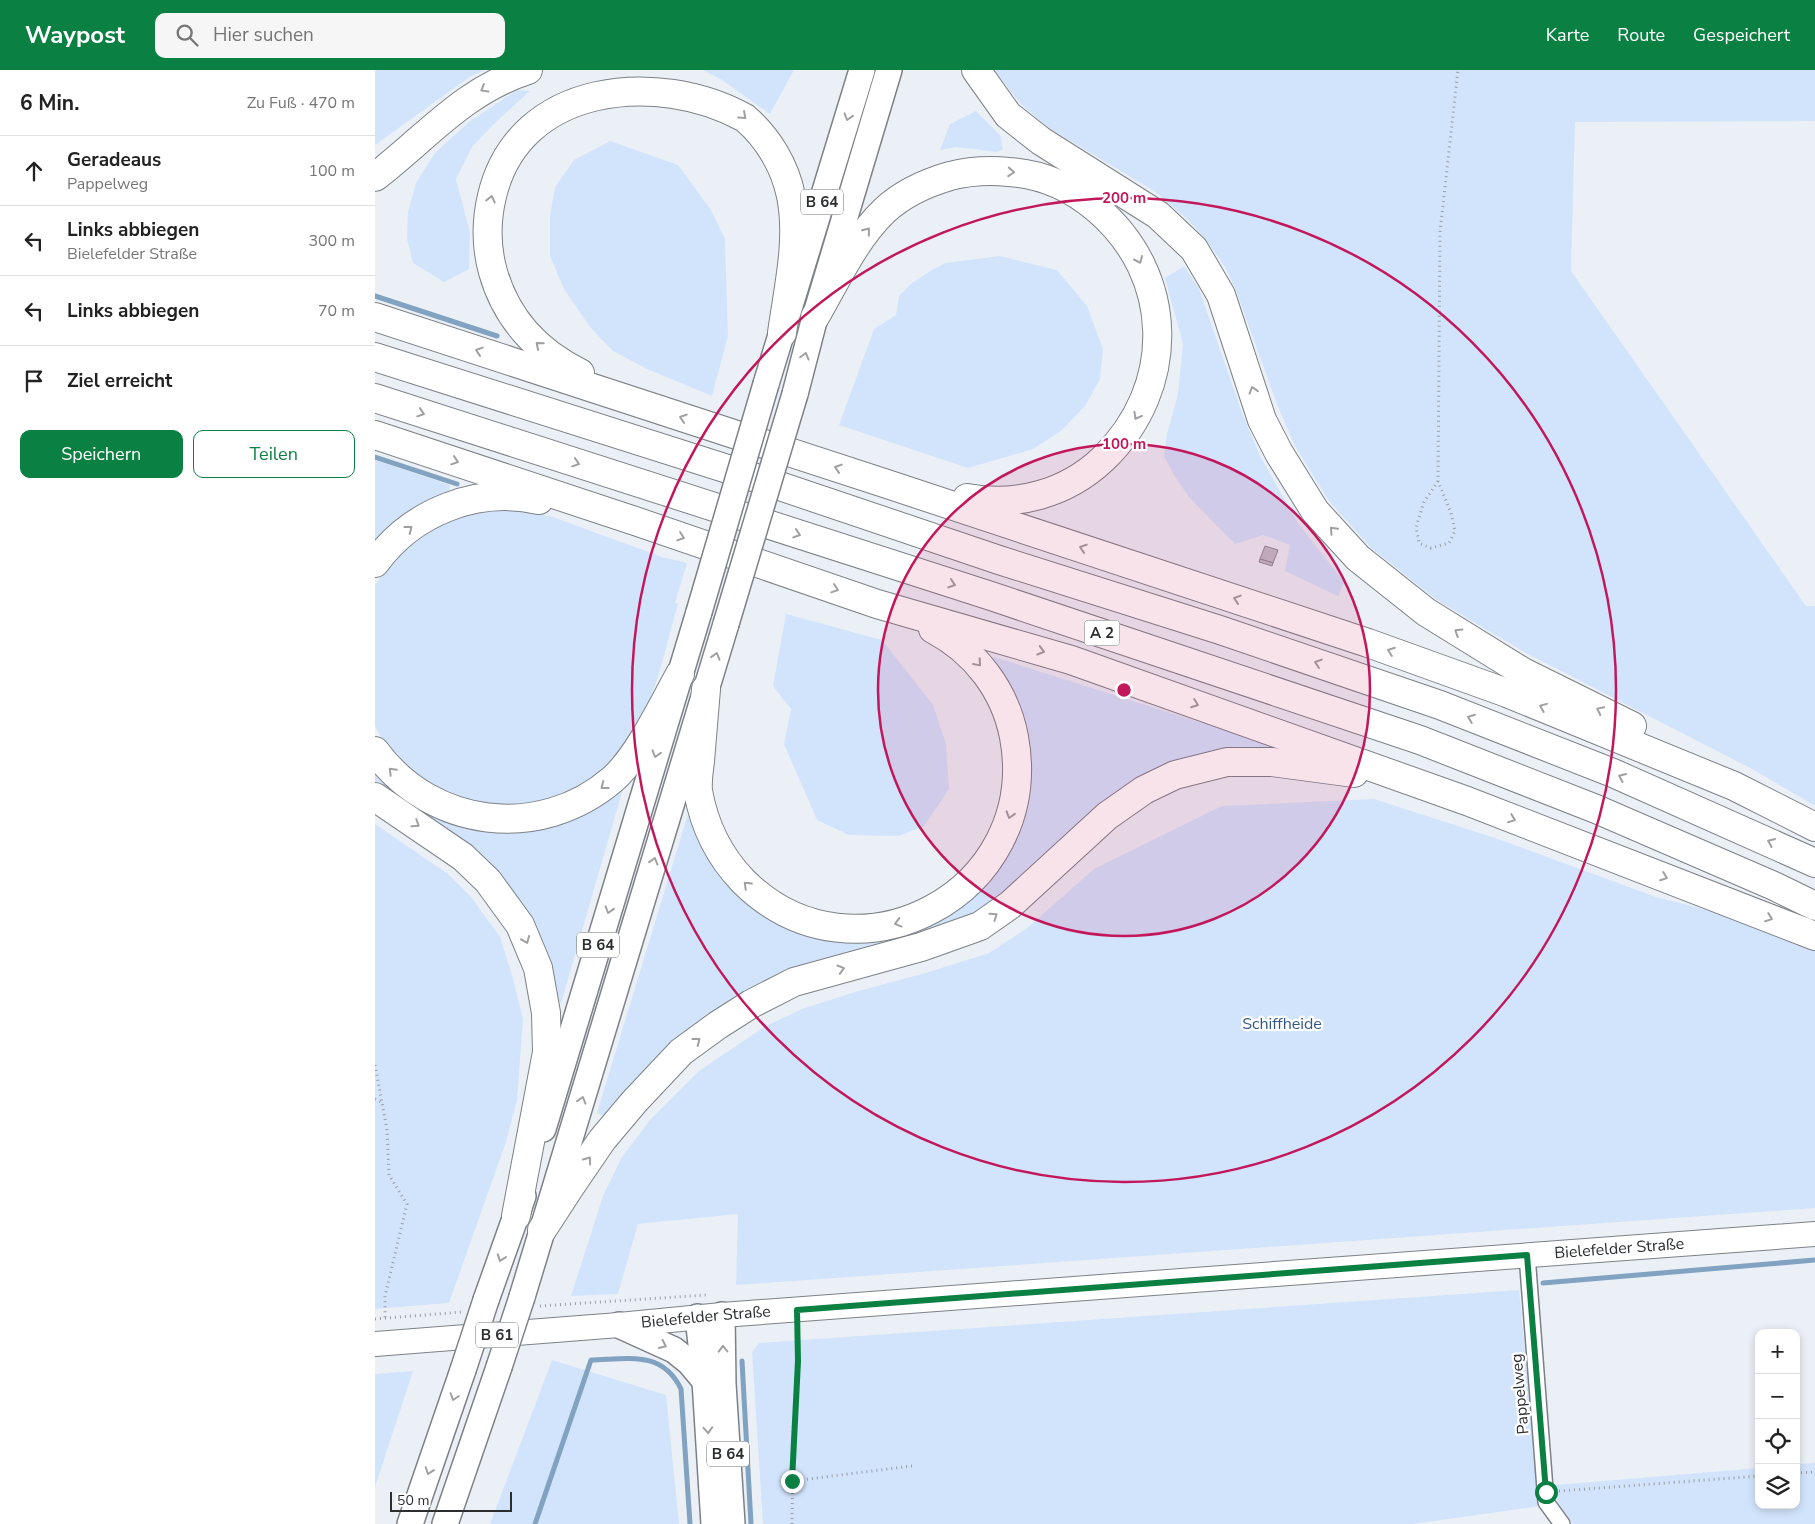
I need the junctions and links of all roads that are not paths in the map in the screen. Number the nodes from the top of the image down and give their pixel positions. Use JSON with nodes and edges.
{"nodes":[{"id":1,"x":529,"y":70,"type":"edge"},
{"id":2,"x":862,"y":70,"type":"edge"},
{"id":3,"x":889,"y":70,"type":"edge"},
{"id":4,"x":976,"y":70,"type":"edge"},
{"id":5,"x":375,"y":177,"type":"edge"},
{"id":6,"x":375,"y":317,"type":"edge"},
{"id":7,"x":815,"y":317,"type":"junction"},
{"id":8,"x":782,"y":333,"type":"junction"},
{"id":9,"x":375,"y":356,"type":"edge"},
{"id":10,"x":375,"y":398,"type":"edge"},
{"id":11,"x":642,"y":404,"type":"junction"},
{"id":12,"x":375,"y":435,"type":"edge"},
{"id":13,"x":884,"y":482,"type":"junction"},
{"id":14,"x":635,"y":521,"type":"junction"},
{"id":15,"x":375,"y":563,"type":"edge"},
{"id":16,"x":877,"y":604,"type":"junction"},
{"id":17,"x":680,"y":674,"type":"junction"},
{"id":18,"x":706,"y":689,"type":"junction"},
{"id":19,"x":375,"y":751,"type":"edge"},
{"id":20,"x":1734,"y":786,"type":"junction"},
{"id":21,"x":375,"y":798,"type":"edge"},
{"id":22,"x":1467,"y":801,"type":"junction"},
{"id":23,"x":1815,"y":827,"type":"edge"},
{"id":24,"x":1815,"y":863,"type":"edge"},
{"id":25,"x":1815,"y":906,"type":"edge"},
{"id":26,"x":1815,"y":936,"type":"edge"},
{"id":27,"x":517,"y":1216,"type":"junction"},
{"id":28,"x":542,"y":1230,"type":"junction"},
{"id":29,"x":1815,"y":1234,"type":"edge"},
{"id":30,"x":1527,"y":1255,"type":"junction"},
{"id":31,"x":710,"y":1316,"type":"junction"},
{"id":32,"x":619,"y":1325,"type":"junction"},
{"id":33,"x":375,"y":1344,"type":"edge"},
{"id":34,"x":705,"y":1381,"type":"junction"},
{"id":35,"x":481,"y":1420,"type":"junction"},
{"id":36,"x":410,"y":1524,"type":"edge"},
{"id":37,"x":445,"y":1524,"type":"edge"},
{"id":38,"x":459,"y":1524,"type":"edge"},
{"id":39,"x":714,"y":1524,"type":"edge"},
{"id":40,"x":732,"y":1524,"type":"edge"},
{"id":41,"x":1562,"y":1524,"type":"edge"}],
"edges":[{"from":1,"to":5,"type":"highway","one_way":true},
{"from":2,"to":8,"type":"highway","number":"B 64","one_way":true},
{"from":3,"to":7,"type":"highway","number":"B 64"},
{"from":20,"to":4,"type":"highway","one_way":true},
{"from":11,"to":6,"type":"highway","one_way":true},
{"from":7,"to":13,"type":"highway","one_way":true},
{"from":18,"to":7,"type":"highway","number":"B 64","one_way":true,"bridge":true},
{"from":11,"to":8,"type":"highway","one_way":true},
{"from":8,"to":17,"type":"highway","number":"B 64","bridge":true},
{"from":24,"to":9,"type":"highway","number":"A 2","one_way":true},
{"from":10,"to":25,"type":"highway","number":"A 2","one_way":true},
{"from":13,"to":11,"type":"highway","one_way":true},
{"from":12,"to":14,"type":"highway","one_way":true},
{"from":20,"to":13,"type":"highway","one_way":true},
{"from":15,"to":14,"type":"highway","one_way":true},
{"from":14,"to":16,"type":"highway","one_way":true},
{"from":16,"to":18,"type":"highway","one_way":true},
{"from":16,"to":22,"type":"highway","one_way":true},
{"from":17,"to":19,"type":"highway","one_way":true},
{"from":17,"to":27,"type":"highway","number":"B 64","one_way":true},
{"from":28,"to":18,"type":"highway","number":"B 64","one_way":true},
{"from":20,"to":23,"type":"highway"},
{"from":21,"to":27,"type":"highway","one_way":true},
{"from":22,"to":26,"type":"highway","one_way":true},
{"from":28,"to":22,"type":"highway","one_way":true},
{"from":27,"to":36,"type":"highway","number":"B 64","one_way":true,"bridge":true},
{"from":28,"to":35,"type":"highway","number":"B 64","bridge":true},
{"from":29,"to":30,"type":"main road","name":"Bielefelder Straße","number":"B 61"},
{"from":30,"to":31,"type":"main road","name":"Bielefelder Straße","number":"B 61"},
{"from":30,"to":41,"type":"street","name":"Pappelweg"},
{"from":31,"to":32,"type":"main road","name":"Bielefelder Straße","number":"B 61"},
{"from":31,"to":34,"type":"highway"},
{"from":40,"to":31,"type":"highway","number":"B 64","one_way":true},
{"from":32,"to":33,"type":"main road","name":"Bielefelder Straße","number":"B 61"},
{"from":32,"to":34,"type":"highway","number":"B 61","one_way":true},
{"from":34,"to":39,"type":"highway","one_way":true},
{"from":35,"to":37,"type":"highway","number":"B 64"},
{"from":35,"to":38,"type":"highway"}]}
